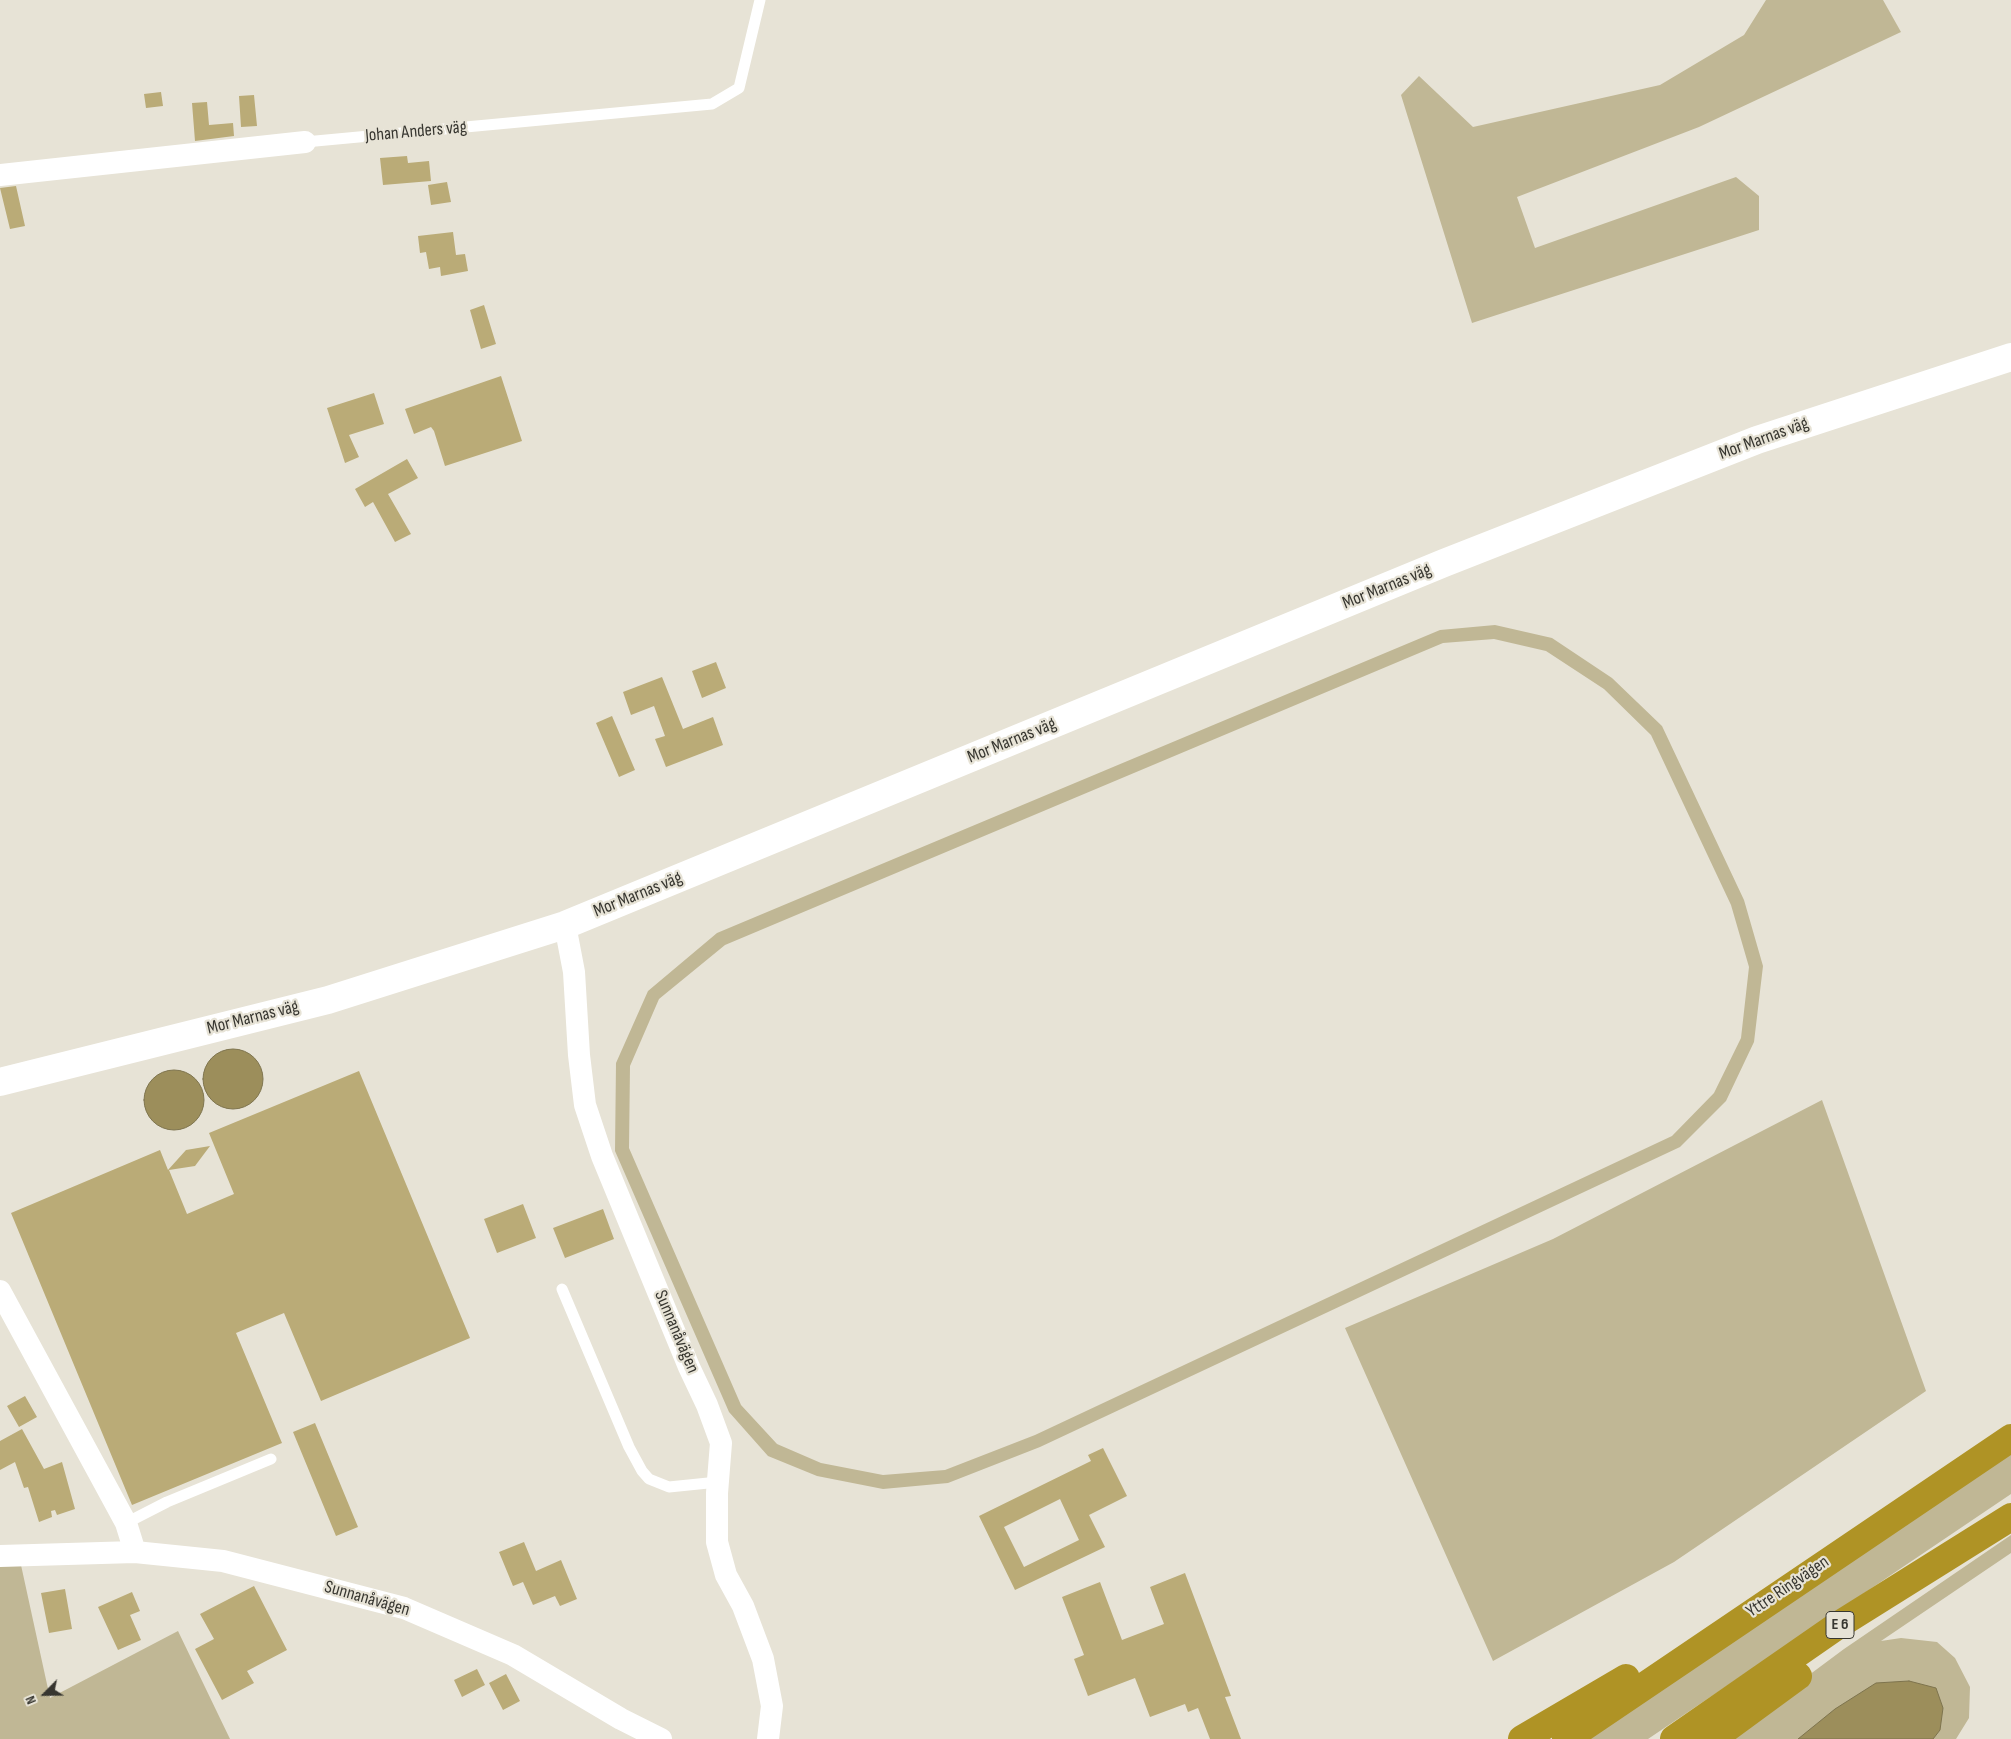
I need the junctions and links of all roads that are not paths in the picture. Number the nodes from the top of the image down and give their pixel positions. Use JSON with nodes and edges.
{"nodes":[{"id":1,"x":760,"y":0,"type":"edge"},
{"id":2,"x":305,"y":142,"type":"joint"},
{"id":3,"x":0,"y":175,"type":"edge"},
{"id":4,"x":2011,"y":357,"type":"edge"},
{"id":5,"x":565,"y":925,"type":"junction"},
{"id":6,"x":0,"y":1082,"type":"edge"},
{"id":7,"x":562,"y":1289,"type":"dead end"},
{"id":8,"x":0,"y":1291,"type":"edge"},
{"id":9,"x":2011,"y":1438,"type":"edge"},
{"id":10,"x":272,"y":1459,"type":"dead end"},
{"id":11,"x":718,"y":1482,"type":"junction"},
{"id":12,"x":126,"y":1523,"type":"junction"},
{"id":13,"x":2002,"y":1523,"type":"edge"},
{"id":14,"x":135,"y":1552,"type":"junction"},
{"id":15,"x":0,"y":1556,"type":"edge"},
{"id":16,"x":1828,"y":1560,"type":"junction"},
{"id":17,"x":661,"y":1739,"type":"edge"},
{"id":18,"x":768,"y":1739,"type":"edge"},
{"id":19,"x":1522,"y":1739,"type":"edge"},
{"id":20,"x":1566,"y":1739,"type":"edge"},
{"id":21,"x":1674,"y":1739,"type":"edge"},
{"id":22,"x":1712,"y":1739,"type":"edge"}],
"edges":[{"from":1,"to":2,"type":"lane","name":"Johan Anders väg"},
{"from":2,"to":3,"type":"street","name":"Johan Anders väg"},
{"from":4,"to":5,"type":"street","name":"Mor Marnas väg"},
{"from":5,"to":6,"type":"street","name":"Mor Marnas väg"},
{"from":5,"to":11,"type":"street","name":"Sunnanåvägen"},
{"from":7,"to":11,"type":"lane"},
{"from":8,"to":12,"type":"street"},
{"from":9,"to":16,"type":"highway","name":"Yttre Ringvägen"},
{"from":10,"to":12,"type":"lane"},
{"from":11,"to":18,"type":"street","name":"Sunnanåvägen"},
{"from":12,"to":14,"type":"street"},
{"from":13,"to":21,"type":"highway","number":"E 6"},
{"from":13,"to":22,"type":"highway"},
{"from":14,"to":15,"type":"street","name":"Sunnanåvägen"},
{"from":14,"to":17,"type":"street","name":"Sunnanåvägen"},
{"from":16,"to":19,"type":"highway"},
{"from":16,"to":20,"type":"highway","name":"Yttre Ringvägen"}]}
